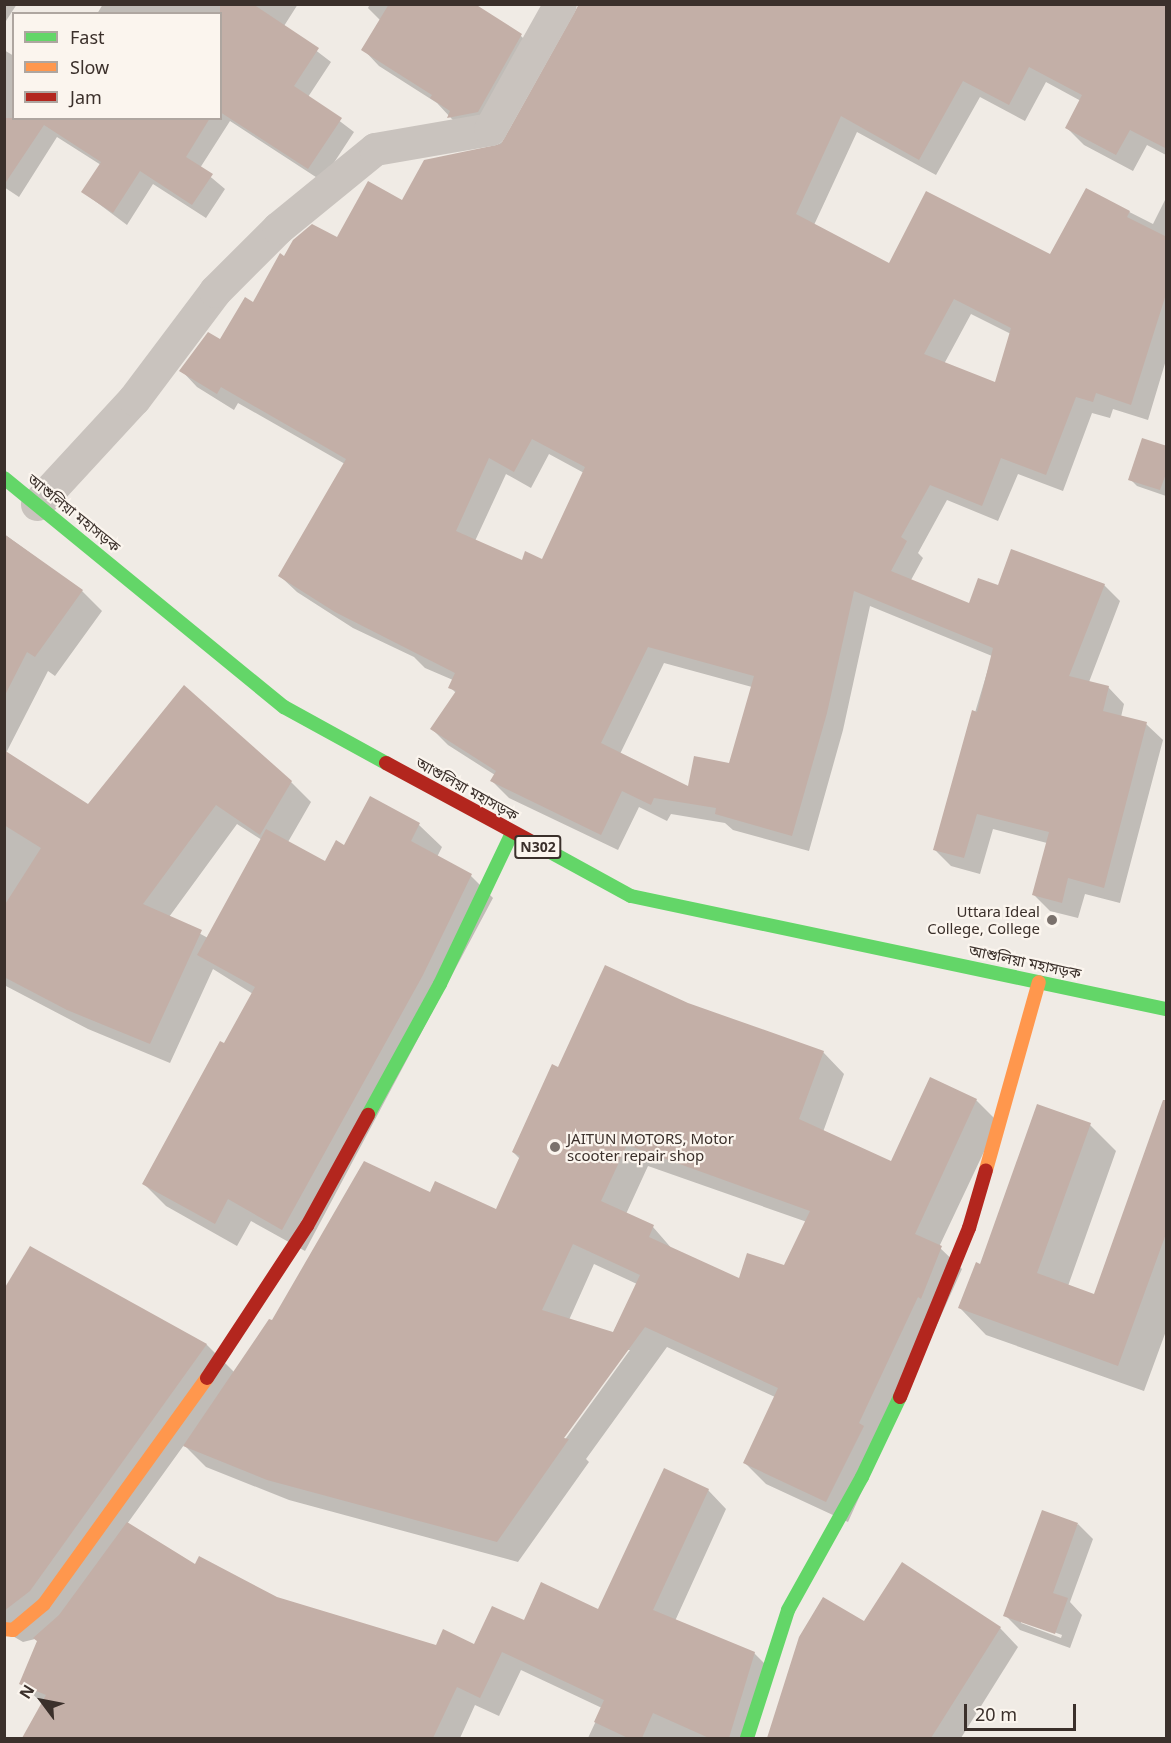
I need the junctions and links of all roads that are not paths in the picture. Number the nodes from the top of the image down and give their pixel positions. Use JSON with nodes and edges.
{"nodes":[{"id":1,"x":560,"y":4,"type":"edge"},
{"id":2,"x":4,"y":478,"type":"edge"},
{"id":3,"x":37,"y":504,"type":"junction"},
{"id":4,"x":512,"y":833,"type":"junction"},
{"id":5,"x":1040,"y":982,"type":"junction"},
{"id":6,"x":1167,"y":1009,"type":"edge"},
{"id":7,"x":4,"y":1629,"type":"edge"},
{"id":8,"x":747,"y":1738,"type":"edge"}],
"edges":[{"from":1,"to":3,"type":"street"},
{"from":2,"to":3,"type":"main road","name":"আশুলিয়া মহাসড়ক","number":"N302"},
{"from":3,"to":4,"type":"main road","name":"আশুলিয়া মহাসড়ক","number":"N302"},
{"from":4,"to":5,"type":"main road","name":"আশুলিয়া মহাসড়ক","number":"N302"},
{"from":4,"to":7,"type":"main road"},
{"from":5,"to":6,"type":"main road","name":"আশুলিয়া মহাসড়ক","number":"N302"},
{"from":5,"to":8,"type":"main road"}]}
